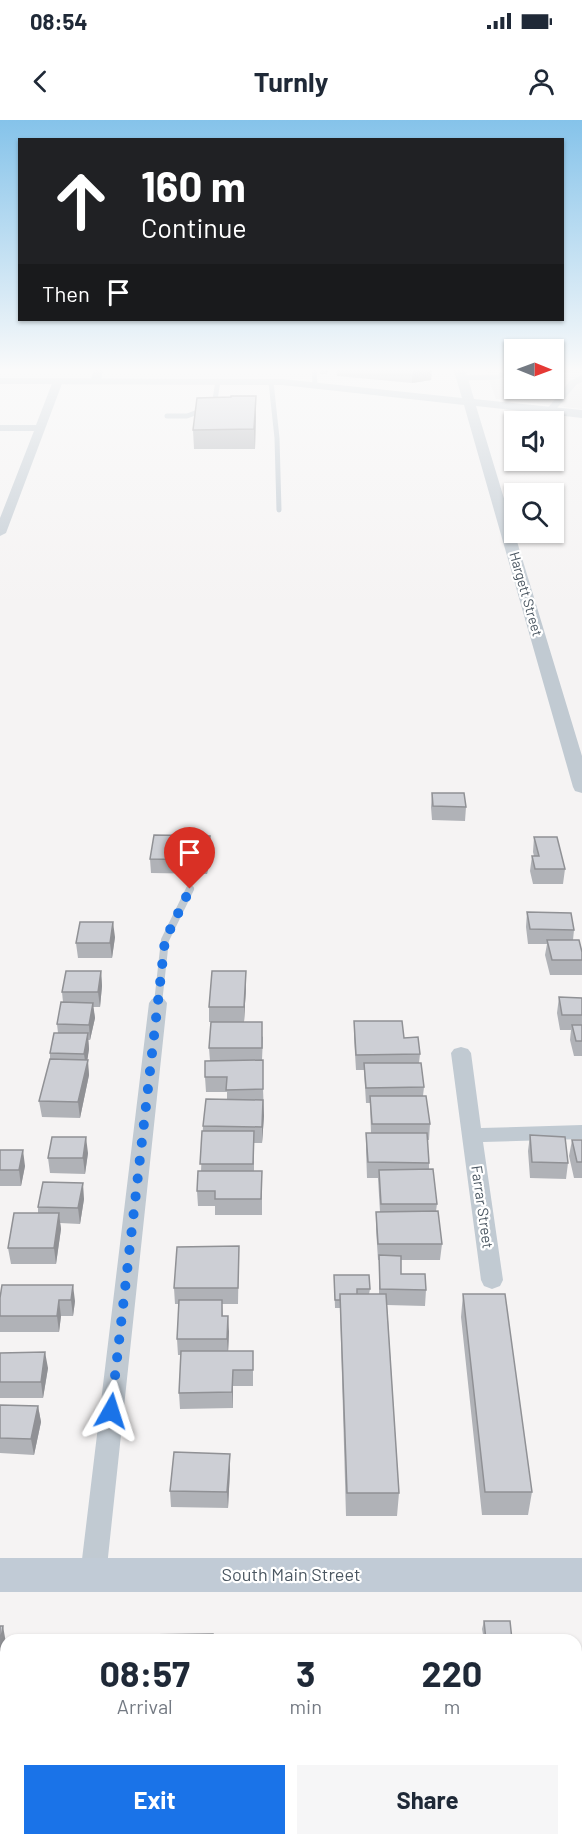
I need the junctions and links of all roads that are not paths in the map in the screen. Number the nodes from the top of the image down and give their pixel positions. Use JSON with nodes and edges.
{"nodes":[{"id":1,"x":30,"y":448,"type":"edge"},
{"id":2,"x":277,"y":448,"type":"edge"},
{"id":3,"x":483,"y":448,"type":"edge"},
{"id":4,"x":6,"y":503,"type":"edge"},
{"id":5,"x":279,"y":510,"type":"dead end"},
{"id":6,"x":0,"y":533,"type":"edge"},
{"id":7,"x":582,"y":787,"type":"edge"},
{"id":8,"x":190,"y":889,"type":"dead end"},
{"id":9,"x":158,"y":1003,"type":"joint"},
{"id":10,"x":461,"y":1053,"type":"dead end"},
{"id":11,"x":582,"y":1132,"type":"edge"},
{"id":12,"x":472,"y":1135,"type":"junction"},
{"id":13,"x":492,"y":1280,"type":"dead end"},
{"id":14,"x":0,"y":1575,"type":"edge"},
{"id":15,"x":582,"y":1575,"type":"edge"},
{"id":16,"x":93,"y":1576,"type":"junction"}],
"edges":[{"from":1,"to":4,"type":"street"},
{"from":2,"to":5,"type":"lane"},
{"from":3,"to":7,"type":"street","name":"Hargett Street"},
{"from":4,"to":6,"type":"street"},
{"from":8,"to":9,"type":"lane"},
{"from":9,"to":16,"type":"street"},
{"from":10,"to":12,"type":"street","name":"Farrar Street"},
{"from":11,"to":12,"type":"street"},
{"from":12,"to":13,"type":"street","name":"Farrar Street"},
{"from":14,"to":16,"type":"main road","name":"South Main Street"},
{"from":15,"to":16,"type":"main road","name":"South Main Street"}]}
